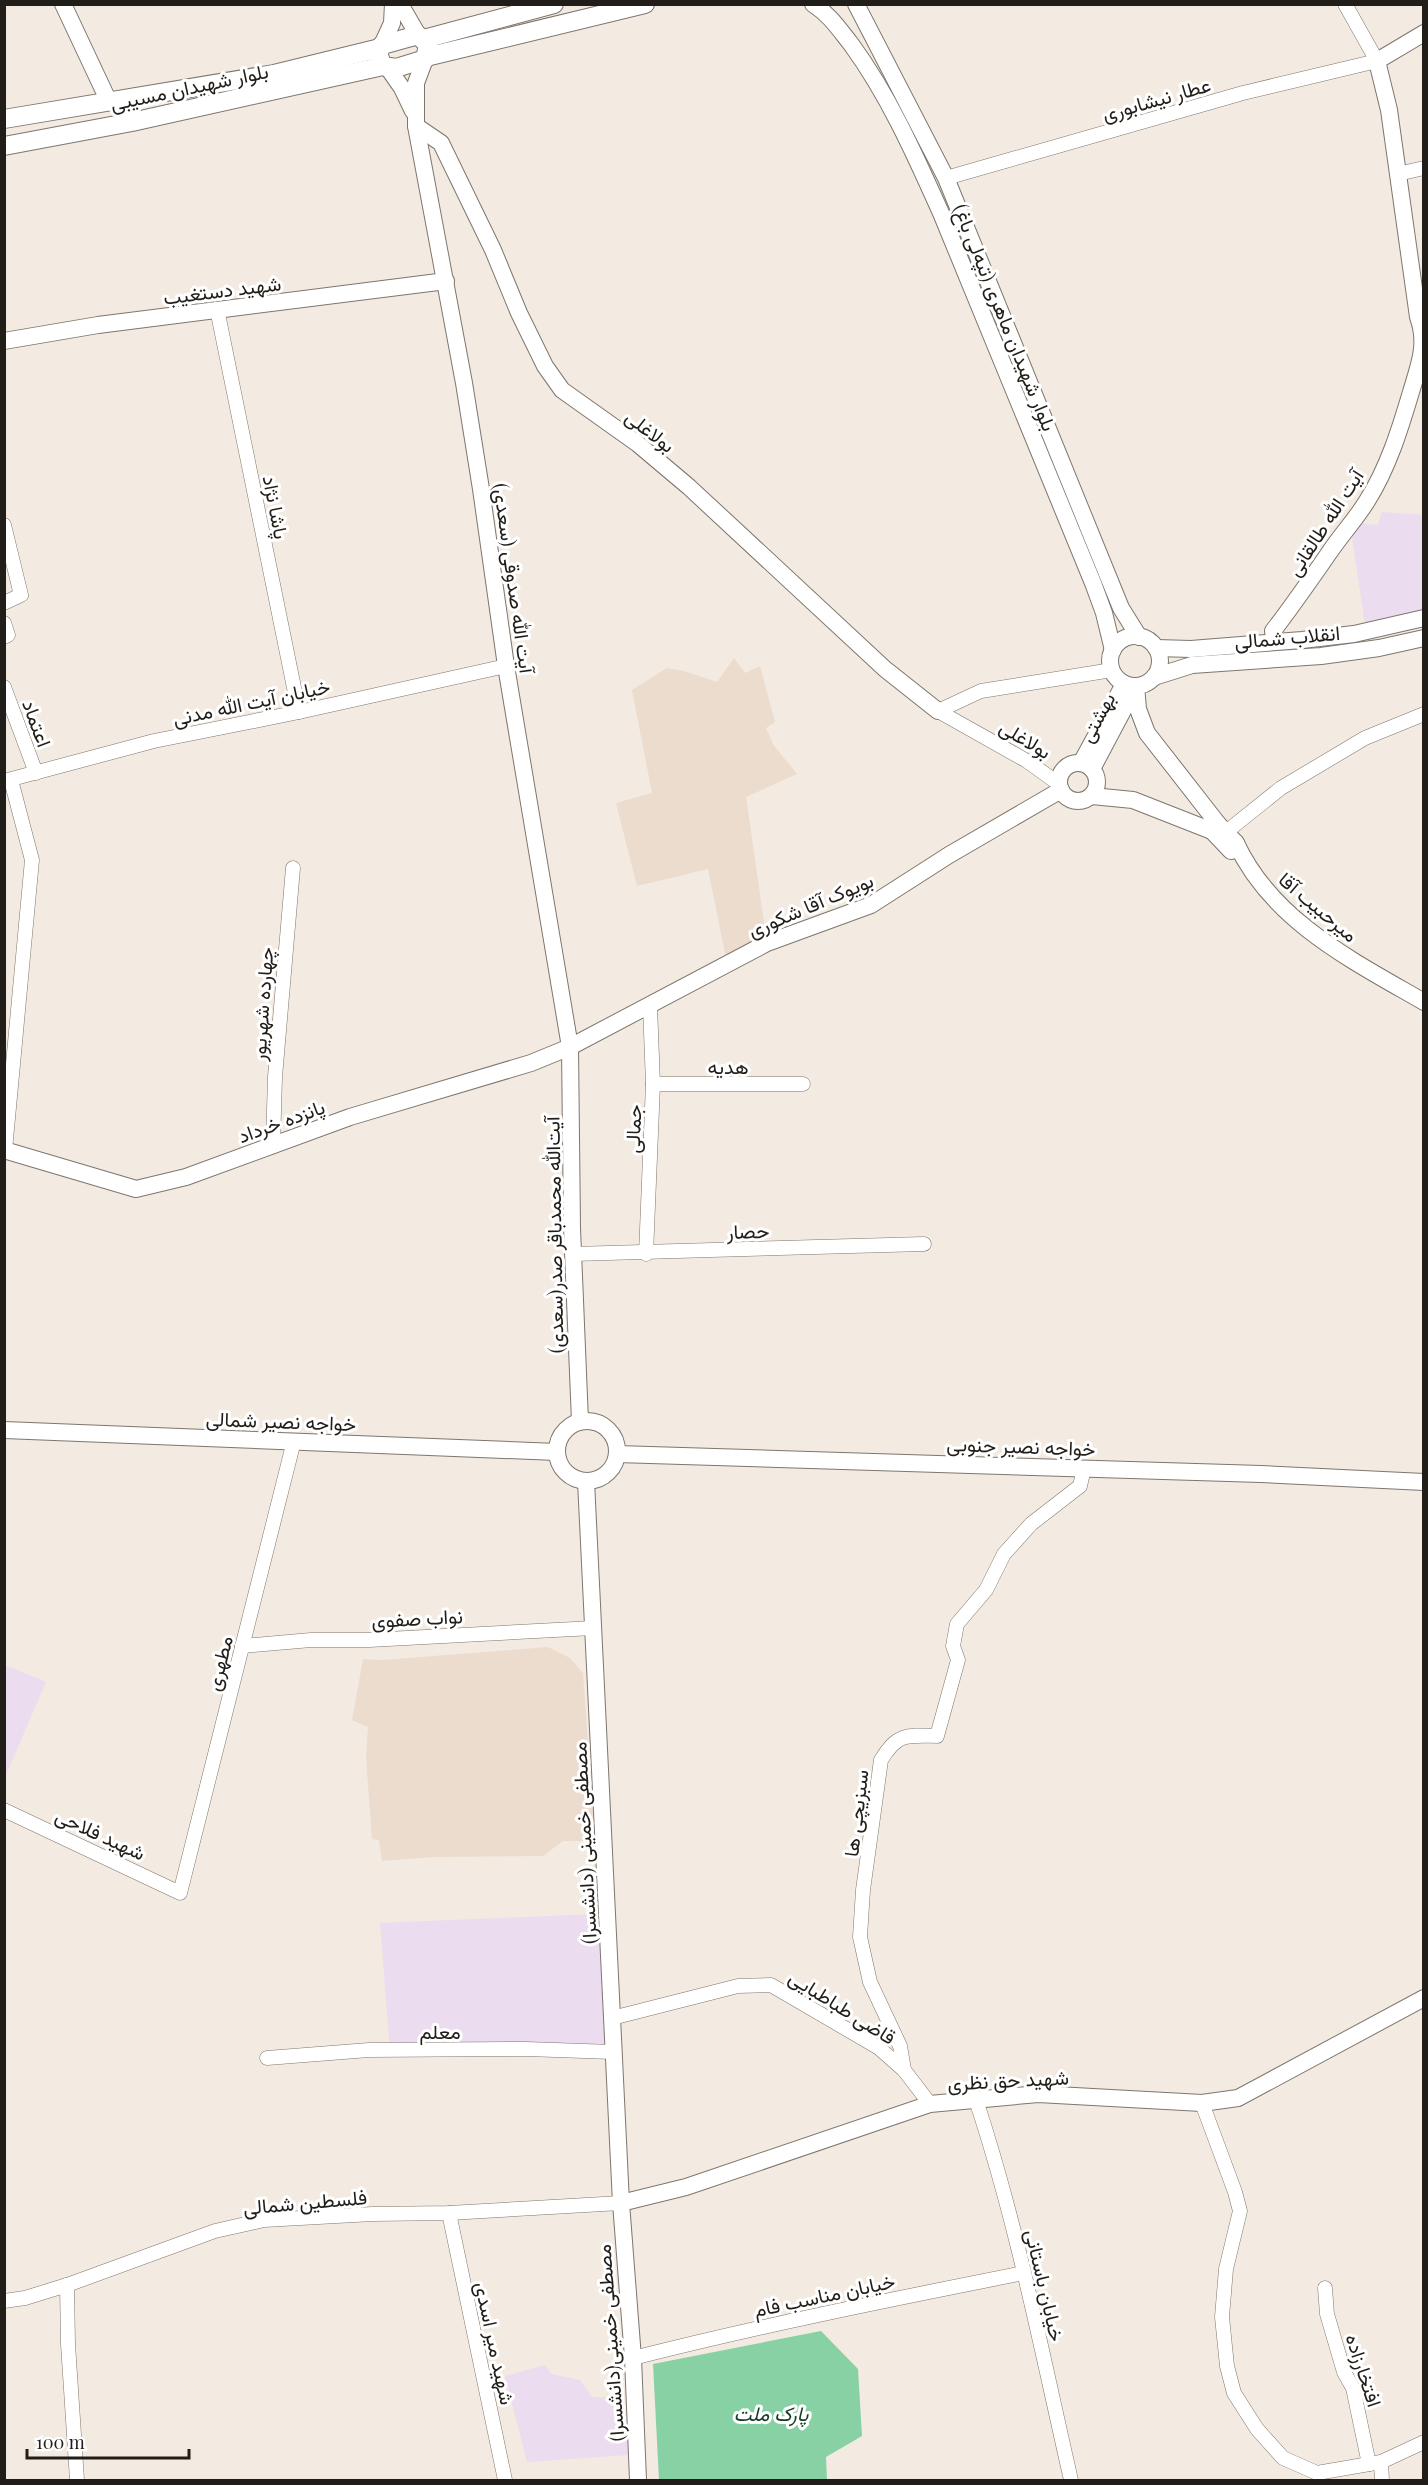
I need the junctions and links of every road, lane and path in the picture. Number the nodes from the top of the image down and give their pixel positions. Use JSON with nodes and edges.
{"nodes":[{"id":1,"x":63,"y":4,"type":"edge"},
{"id":2,"x":393,"y":4,"type":"edge"},
{"id":3,"x":400,"y":4,"type":"edge"},
{"id":4,"x":554,"y":4,"type":"edge"},
{"id":5,"x":645,"y":4,"type":"edge"},
{"id":6,"x":813,"y":4,"type":"edge"},
{"id":7,"x":1346,"y":4,"type":"edge"},
{"id":8,"x":861,"y":9,"type":"edge"},
{"id":9,"x":826,"y":10,"type":"edge"},
{"id":10,"x":515,"y":15,"type":"junction"},
{"id":11,"x":1424,"y":33,"type":"edge"},
{"id":12,"x":520,"y":34,"type":"junction"},
{"id":13,"x":423,"y":47,"type":"junction"},
{"id":14,"x":383,"y":57,"type":"junction"},
{"id":15,"x":1377,"y":61,"type":"junction"},
{"id":16,"x":891,"y":69,"type":"junction"},
{"id":17,"x":874,"y":76,"type":"junction"},
{"id":18,"x":109,"y":102,"type":"junction"},
{"id":19,"x":4,"y":119,"type":"edge"},
{"id":20,"x":416,"y":121,"type":"junction"},
{"id":21,"x":4,"y":146,"type":"edge"},
{"id":22,"x":1424,"y":168,"type":"edge"},
{"id":23,"x":1398,"y":174,"type":"junction"},
{"id":24,"x":946,"y":178,"type":"junction"},
{"id":25,"x":446,"y":280,"type":"junction"},
{"id":26,"x":217,"y":309,"type":"junction"},
{"id":27,"x":4,"y":341,"type":"edge"},
{"id":28,"x":4,"y":525,"type":"edge"},
{"id":29,"x":4,"y":603,"type":"edge"},
{"id":30,"x":1424,"y":618,"type":"edge"},
{"id":31,"x":4,"y":623,"type":"edge"},
{"id":32,"x":4,"y":637,"type":"edge"},
{"id":33,"x":1139,"y":637,"type":"junction"},
{"id":34,"x":1424,"y":638,"type":"edge"},
{"id":35,"x":1275,"y":641,"type":"junction"},
{"id":36,"x":1156,"y":648,"type":"junction"},
{"id":37,"x":1113,"y":650,"type":"junction"},
{"id":38,"x":506,"y":666,"type":"junction"},
{"id":39,"x":1112,"y":670,"type":"junction"},
{"id":40,"x":1154,"y":677,"type":"junction"},
{"id":41,"x":1130,"y":685,"type":"junction"},
{"id":42,"x":4,"y":687,"type":"edge"},
{"id":43,"x":939,"y":711,"type":"junction"},
{"id":44,"x":299,"y":712,"type":"junction"},
{"id":45,"x":1424,"y":714,"type":"edge"},
{"id":46,"x":1087,"y":766,"type":"junction"},
{"id":47,"x":36,"y":773,"type":"junction"},
{"id":48,"x":8,"y":781,"type":"edge"},
{"id":49,"x":1060,"y":787,"type":"junction"},
{"id":50,"x":1092,"y":796,"type":"junction"},
{"id":51,"x":1225,"y":836,"type":"junction"},
{"id":52,"x":293,"y":868,"type":"dead end"},
{"id":53,"x":1424,"y":1002,"type":"edge"},
{"id":54,"x":650,"y":1006,"type":"junction"},
{"id":55,"x":570,"y":1047,"type":"junction"},
{"id":56,"x":653,"y":1084,"type":"junction"},
{"id":57,"x":803,"y":1084,"type":"dead end"},
{"id":58,"x":273,"y":1144,"type":"junction"},
{"id":59,"x":5,"y":1150,"type":"edge"},
{"id":60,"x":924,"y":1244,"type":"dead end"},
{"id":61,"x":573,"y":1254,"type":"junction"},
{"id":62,"x":646,"y":1254,"type":"junction"},
{"id":63,"x":580,"y":1421,"type":"junction"},
{"id":64,"x":4,"y":1430,"type":"edge"},
{"id":65,"x":294,"y":1441,"type":"junction"},
{"id":66,"x":557,"y":1452,"type":"junction"},
{"id":67,"x":617,"y":1454,"type":"junction"},
{"id":68,"x":1084,"y":1468,"type":"junction"},
{"id":69,"x":586,"y":1481,"type":"junction"},
{"id":70,"x":1424,"y":1482,"type":"edge"},
{"id":71,"x":593,"y":1628,"type":"junction"},
{"id":72,"x":242,"y":1646,"type":"junction"},
{"id":73,"x":4,"y":1810,"type":"edge"},
{"id":74,"x":180,"y":1893,"type":"joint"},
{"id":75,"x":1424,"y":1998,"type":"edge"},
{"id":76,"x":612,"y":2018,"type":"junction"},
{"id":77,"x":614,"y":2052,"type":"junction"},
{"id":78,"x":267,"y":2058,"type":"dead end"},
{"id":79,"x":904,"y":2070,"type":"junction"},
{"id":80,"x":976,"y":2100,"type":"junction"},
{"id":81,"x":1202,"y":2103,"type":"junction"},
{"id":82,"x":930,"y":2104,"type":"junction"},
{"id":83,"x":621,"y":2203,"type":"junction"},
{"id":84,"x":449,"y":2213,"type":"junction"},
{"id":85,"x":1024,"y":2273,"type":"junction"},
{"id":86,"x":67,"y":2285,"type":"junction"},
{"id":87,"x":1325,"y":2289,"type":"dead end"},
{"id":88,"x":4,"y":2301,"type":"edge"},
{"id":89,"x":633,"y":2358,"type":"junction"},
{"id":90,"x":1424,"y":2442,"type":"edge"},
{"id":91,"x":1375,"y":2463,"type":"junction"},
{"id":92,"x":1318,"y":2477,"type":"edge"},
{"id":93,"x":76,"y":2481,"type":"edge"},
{"id":94,"x":505,"y":2481,"type":"edge"},
{"id":95,"x":638,"y":2481,"type":"edge"},
{"id":96,"x":1071,"y":2481,"type":"edge"},
{"id":97,"x":1382,"y":2481,"type":"edge"}],
"edges":[{"from":1,"to":18,"type":"street"},
{"from":2,"to":14,"type":"street"},
{"from":3,"to":13,"type":"street"},
{"from":4,"to":10,"type":"main road"},
{"from":5,"to":12,"type":"main road"},
{"from":6,"to":9,"type":"street","name":"بلوار شهیدان ماهری (تپه‌لی باغ)"},
{"from":7,"to":15,"type":"street","name":"آیت الله طالقانی"},
{"from":8,"to":16,"type":"street","name":"بلوار شهیدان ماهری (تپه‌لی باغ)"},
{"from":9,"to":17,"type":"street","name":"بلوار شهیدان ماهری (تپه‌لی باغ)"},
{"from":10,"to":12,"type":"main road"},
{"from":10,"to":13,"type":"main road"},
{"from":11,"to":15,"type":"street"},
{"from":12,"to":13,"type":"main road"},
{"from":13,"to":14,"type":"main road"},
{"from":13,"to":14,"type":"main road"},
{"from":13,"to":20,"type":"street"},
{"from":14,"to":18,"type":"main road","name":"بلوار شهیدان مسیبی"},
{"from":14,"to":20,"type":"street"},
{"from":14,"to":21,"type":"main road","name":"بلوار شهیدان مسیبی"},
{"from":15,"to":23,"type":"street","name":"آیت الله طالقانی"},
{"from":15,"to":24,"type":"street","name":"عطار نیشابوری"},
{"from":16,"to":17,"type":"street"},
{"from":16,"to":24,"type":"street","name":"بلوار شهیدان ماهری (تپه‌لی باغ)"},
{"from":17,"to":37,"type":"street","name":"بلوار شهیدان ماهری (تپه‌لی باغ)"},
{"from":18,"to":19,"type":"main road","name":"بلوار شهیدان مسیبی"},
{"from":20,"to":25,"type":"street","name":"آیت الله صدوقی (سعدی)"},
{"from":20,"to":43,"type":"street","name":"بولاغلی"},
{"from":22,"to":23,"type":"street"},
{"from":23,"to":35,"type":"street","name":"آیت الله طالقانی"},
{"from":24,"to":33,"type":"street","name":"بلوار شهیدان ماهری (تپه‌لی باغ)"},
{"from":25,"to":26,"type":"street","name":"شهید دستغیب"},
{"from":25,"to":38,"type":"street","name":"آیت الله صدوقی (سعدی)"},
{"from":26,"to":27,"type":"street","name":"شهید دستغیب"},
{"from":26,"to":44,"type":"street","name":"پاشا نژاد"},
{"from":28,"to":29,"type":"street"},
{"from":30,"to":35,"type":"street","name":"انقلاب شمالی"},
{"from":31,"to":32,"type":"street"},
{"from":33,"to":36,"type":"street"},
{"from":33,"to":37,"type":"street"},
{"from":34,"to":40,"type":"street","name":"انقلاب شمالی"},
{"from":35,"to":36,"type":"street","name":"انقلاب شمالی"},
{"from":36,"to":40,"type":"street"},
{"from":37,"to":39,"type":"street"},
{"from":38,"to":44,"type":"street","name":"خیابان آیت الله مدنی"},
{"from":38,"to":55,"type":"street","name":"آیت الله صدوقی (سعدی)"},
{"from":39,"to":41,"type":"street"},
{"from":39,"to":43,"type":"street","name":"بولاغلی"},
{"from":40,"to":41,"type":"street"},
{"from":41,"to":46,"type":"street","name":"بهشتی"},
{"from":41,"to":51,"type":"street","name":"میرحبیب آقا"},
{"from":42,"to":47,"type":"street","name":"اعتماد"},
{"from":43,"to":49,"type":"street","name":"بولاغلی"},
{"from":44,"to":47,"type":"street","name":"خیابان آیت الله مدنی"},
{"from":45,"to":51,"type":"street"},
{"from":46,"to":49,"type":"street"},
{"from":46,"to":50,"type":"street"},
{"from":47,"to":48,"type":"street","name":"خیابان آیت الله مدنی"},
{"from":48,"to":59,"type":"street"},
{"from":49,"to":50,"type":"street"},
{"from":49,"to":54,"type":"street","name":"بویوک آقا شکوری"},
{"from":50,"to":51,"type":"street"},
{"from":51,"to":53,"type":"street","name":"میرحبیب آقا"},
{"from":52,"to":58,"type":"street","name":"چهارده شهریور"},
{"from":54,"to":55,"type":"street","name":"بویوک آقا شکوری"},
{"from":54,"to":56,"type":"street","name":"جمالی"},
{"from":55,"to":58,"type":"street","name":"پانزده خرداد"},
{"from":55,"to":61,"type":"street","name":"آیت‌الله محمدباقر صدر(سعدی)"},
{"from":56,"to":57,"type":"street","name":"هدیه"},
{"from":56,"to":62,"type":"street","name":"جمالی"},
{"from":58,"to":59,"type":"street","name":"پانزده خرداد"},
{"from":60,"to":62,"type":"street","name":"حصار"},
{"from":61,"to":62,"type":"street","name":"حصار"},
{"from":61,"to":63,"type":"street","name":"آیت‌الله محمدباقر صدر(سعدی)"},
{"from":63,"to":66,"type":"street"},
{"from":63,"to":67,"type":"street"},
{"from":64,"to":65,"type":"street","name":"خواجه نصیر شمالی"},
{"from":65,"to":66,"type":"street","name":"خواجه نصیر شمالی"},
{"from":65,"to":72,"type":"street","name":"مطهری"},
{"from":66,"to":69,"type":"street"},
{"from":67,"to":68,"type":"street","name":"خواجه نصیر جنوبی"},
{"from":67,"to":69,"type":"street"},
{"from":68,"to":70,"type":"street","name":"خواجه نصیر جنوبی"},
{"from":68,"to":79,"type":"street","name":"سبزیچی ها"},
{"from":69,"to":71,"type":"street","name":"مصطفی خمینی (دانشسرا)"},
{"from":71,"to":72,"type":"street","name":"نواب صفوی"},
{"from":71,"to":76,"type":"street","name":"مصطفی خمینی (دانشسرا)"},
{"from":72,"to":74,"type":"street","name":"مطهری"},
{"from":73,"to":74,"type":"street","name":"شهید فلاحی"},
{"from":75,"to":81,"type":"street","name":"شهید حق نظری"},
{"from":76,"to":77,"type":"street","name":"مصطفی خمینی (دانشسرا)"},
{"from":76,"to":79,"type":"street","name":"قاضی طباطبایی"},
{"from":77,"to":78,"type":"street","name":"معلم"},
{"from":77,"to":83,"type":"street","name":"مصطفی خمینی (دانشسرا)"},
{"from":79,"to":82,"type":"street","name":"قاضی طباطبایی"},
{"from":80,"to":81,"type":"street","name":"شهید حق نظری"},
{"from":80,"to":82,"type":"street","name":"شهید حق نظری"},
{"from":80,"to":85,"type":"street","name":"خیابان باستانی"},
{"from":81,"to":92,"type":"street"},
{"from":82,"to":83,"type":"street","name":"شهید حق نظری"},
{"from":83,"to":84,"type":"street","name":"فلسطین شمالی"},
{"from":83,"to":89,"type":"street","name":"(دانشسرا)مصطفی خمینی"},
{"from":84,"to":86,"type":"street","name":"فلسطین شمالی"},
{"from":84,"to":94,"type":"street","name":"شهید میر اسدی"},
{"from":85,"to":89,"type":"street","name":"خیابان مناسب فام"},
{"from":85,"to":96,"type":"street","name":"خیابان باستانی"},
{"from":86,"to":88,"type":"street","name":"فلسطین شمالی"},
{"from":86,"to":93,"type":"street"},
{"from":87,"to":91,"type":"street","name":"افتخارزاده"},
{"from":89,"to":95,"type":"street","name":"(دانشسرا)مصطفی خمینی"},
{"from":90,"to":91,"type":"street"},
{"from":91,"to":92,"type":"street"},
{"from":91,"to":97,"type":"street","name":"افتخارزاده"}]}
